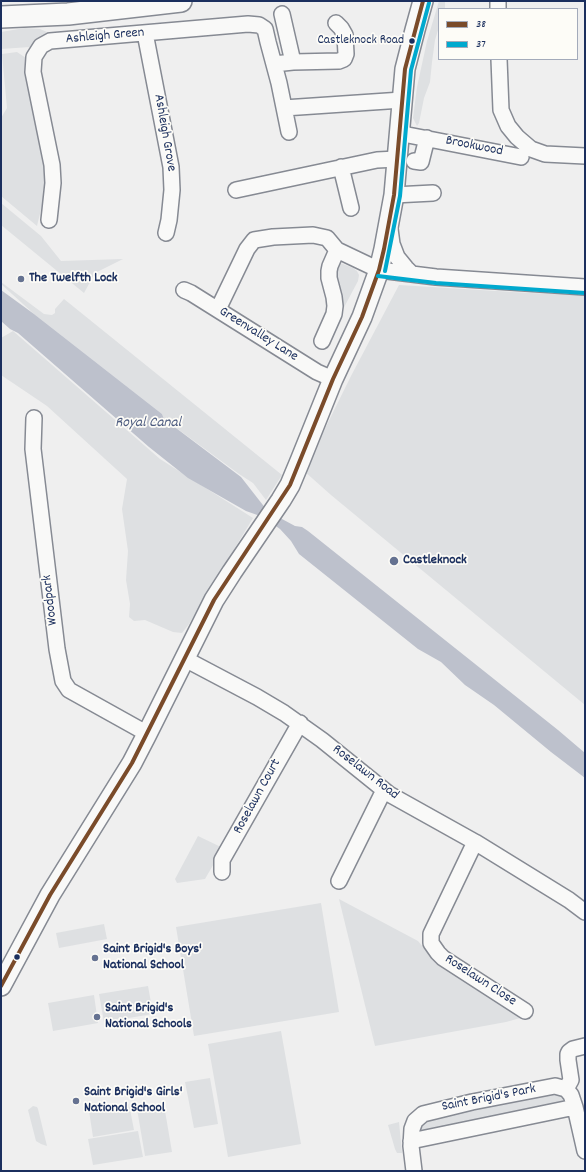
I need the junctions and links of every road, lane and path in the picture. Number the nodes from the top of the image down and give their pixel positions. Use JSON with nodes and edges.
{"nodes":[{"id":1,"x":181,"y":1,"type":"edge"},
{"id":2,"x":423,"y":1,"type":"edge"},
{"id":3,"x":282,"y":14,"type":"dead end"},
{"id":4,"x":1,"y":17,"type":"edge"},
{"id":5,"x":336,"y":23,"type":"dead end"},
{"id":6,"x":145,"y":33,"type":"junction"},
{"id":7,"x":499,"y":60,"type":"edge"},
{"id":8,"x":293,"y":62,"type":"junction"},
{"id":9,"x":274,"y":64,"type":"junction"},
{"id":10,"x":402,"y":100,"type":"junction"},
{"id":11,"x":284,"y":108,"type":"junction"},
{"id":12,"x":399,"y":131,"type":"junction"},
{"id":13,"x":288,"y":132,"type":"dead end"},
{"id":14,"x":427,"y":138,"type":"junction"},
{"id":15,"x":585,"y":156,"type":"edge"},
{"id":16,"x":521,"y":157,"type":"dead end"},
{"id":17,"x":405,"y":160,"type":"junction"},
{"id":18,"x":341,"y":167,"type":"junction"},
{"id":19,"x":236,"y":190,"type":"dead end"},
{"id":20,"x":433,"y":193,"type":"dead end"},
{"id":21,"x":394,"y":195,"type":"junction"},
{"id":22,"x":352,"y":208,"type":"dead end"},
{"id":23,"x":49,"y":220,"type":"dead end"},
{"id":24,"x":389,"y":224,"type":"junction"},
{"id":25,"x":166,"y":233,"type":"dead end"},
{"id":26,"x":338,"y":250,"type":"junction"},
{"id":27,"x":379,"y":270,"type":"junction"},
{"id":28,"x":412,"y":274,"type":"junction"},
{"id":29,"x":585,"y":286,"type":"edge"},
{"id":30,"x":184,"y":290,"type":"dead end"},
{"id":31,"x":221,"y":303,"type":"dead end"},
{"id":32,"x":322,"y":341,"type":"dead end"},
{"id":33,"x":333,"y":379,"type":"junction"},
{"id":34,"x":34,"y":418,"type":"dead end"},
{"id":35,"x":184,"y":660,"type":"junction"},
{"id":36,"x":300,"y":723,"type":"junction"},
{"id":37,"x":148,"y":734,"type":"junction"},
{"id":38,"x":384,"y":790,"type":"junction"},
{"id":39,"x":475,"y":842,"type":"junction"},
{"id":40,"x":222,"y":872,"type":"dead end"},
{"id":41,"x":339,"y":881,"type":"dead end"},
{"id":42,"x":585,"y":912,"type":"edge"},
{"id":43,"x":1,"y":986,"type":"edge"},
{"id":44,"x":525,"y":1011,"type":"dead end"},
{"id":45,"x":585,"y":1046,"type":"edge"},
{"id":46,"x":566,"y":1089,"type":"junction"},
{"id":47,"x":575,"y":1107,"type":"junction"},
{"id":48,"x":411,"y":1141,"type":"junction"},
{"id":49,"x":585,"y":1151,"type":"edge"},
{"id":50,"x":414,"y":1171,"type":"edge"}],
"edges":[{"from":1,"to":4,"type":"highway"},
{"from":2,"to":10,"type":"main road"},
{"from":3,"to":8,"type":"street"},
{"from":5,"to":8,"type":"street"},
{"from":6,"to":9,"type":"street","name":"Ashleigh Green"},
{"from":6,"to":23,"type":"street","name":"Ashleigh Green"},
{"from":6,"to":25,"type":"street","name":"Ashleigh Grove"},
{"from":7,"to":15,"type":"street"},
{"from":8,"to":9,"type":"street"},
{"from":9,"to":11,"type":"street","name":"Ashleigh Green"},
{"from":10,"to":11,"type":"street"},
{"from":10,"to":12,"type":"main road"},
{"from":11,"to":13,"type":"street","name":"Ashleigh Green"},
{"from":12,"to":14,"type":"street","name":"Brookwood"},
{"from":12,"to":17,"type":"main road"},
{"from":14,"to":16,"type":"street","name":"Brookwood"},
{"from":14,"to":17,"type":"street","name":"Brookwood"},
{"from":17,"to":18,"type":"street"},
{"from":17,"to":21,"type":"main road"},
{"from":18,"to":19,"type":"street"},
{"from":18,"to":22,"type":"street"},
{"from":20,"to":21,"type":"street"},
{"from":21,"to":24,"type":"main road"},
{"from":24,"to":27,"type":"main road"},
{"from":24,"to":28,"type":"street"},
{"from":26,"to":27,"type":"street"},
{"from":26,"to":31,"type":"street"},
{"from":26,"to":32,"type":"street"},
{"from":27,"to":28,"type":"street"},
{"from":27,"to":33,"type":"main road"},
{"from":28,"to":29,"type":"street"},
{"from":30,"to":33,"type":"street","name":"Greenvalley Lane"},
{"from":33,"to":35,"type":"main road"},
{"from":34,"to":37,"type":"street","name":"Woodpark"},
{"from":35,"to":36,"type":"street","name":"Roselawn Road"},
{"from":35,"to":37,"type":"main road"},
{"from":36,"to":38,"type":"street","name":"Roselawn Road"},
{"from":36,"to":40,"type":"street","name":"Roselawn Court"},
{"from":37,"to":43,"type":"main road"},
{"from":38,"to":39,"type":"street","name":"Roselawn Road"},
{"from":38,"to":41,"type":"street"},
{"from":39,"to":42,"type":"street","name":"Roselawn Road"},
{"from":39,"to":44,"type":"street","name":"Roselawn Close"},
{"from":45,"to":46,"type":"street"},
{"from":46,"to":47,"type":"street"},
{"from":46,"to":48,"type":"street","name":"Saint Brigid's Park"},
{"from":47,"to":48,"type":"street","name":"Saint Brigid's Park"},
{"from":47,"to":49,"type":"street"},
{"from":48,"to":50,"type":"street","name":"Saint Brigid's Park"}]}
